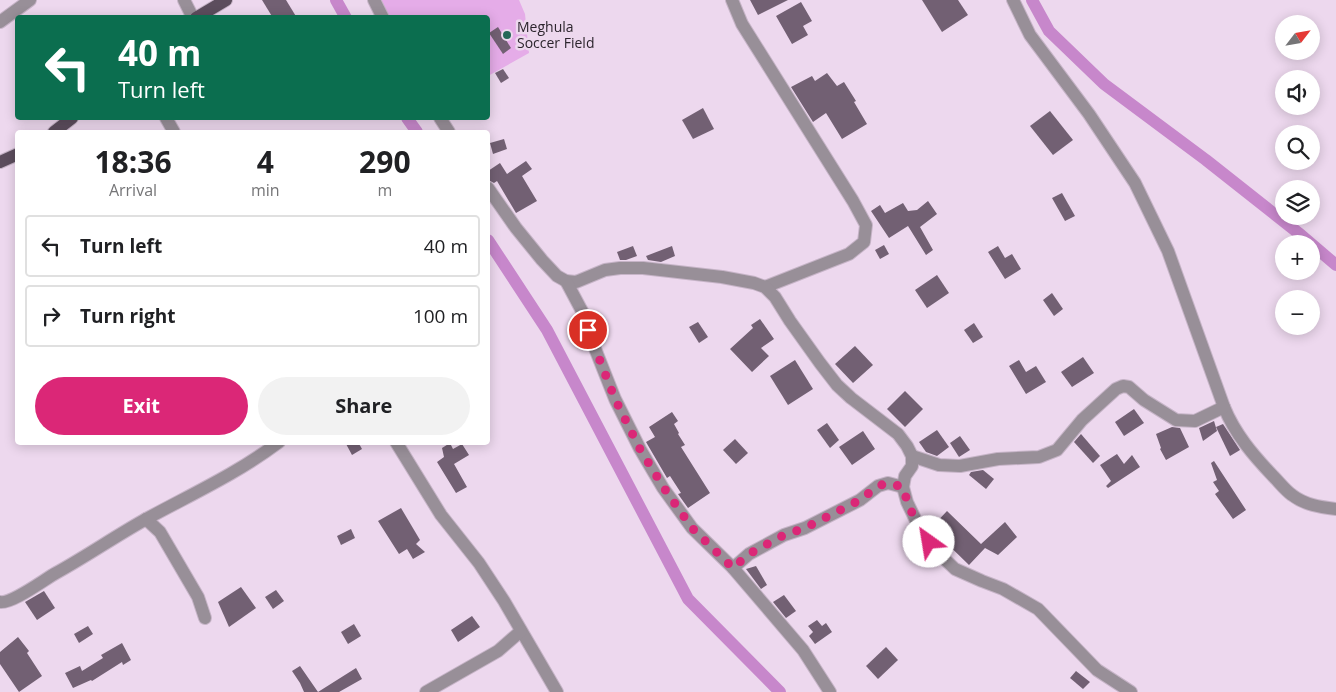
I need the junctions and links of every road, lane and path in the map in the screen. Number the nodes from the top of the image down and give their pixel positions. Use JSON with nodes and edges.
{"nodes":[{"id":1,"x":30,"y":0,"type":"edge"},
{"id":2,"x":184,"y":0,"type":"edge"},
{"id":3,"x":226,"y":0,"type":"edge"},
{"id":4,"x":374,"y":0,"type":"edge"},
{"id":5,"x":732,"y":0,"type":"edge"},
{"id":6,"x":1013,"y":0,"type":"edge"},
{"id":7,"x":193,"y":15,"type":"edge"},
{"id":8,"x":200,"y":15,"type":"edge"},
{"id":9,"x":382,"y":15,"type":"edge"},
{"id":10,"x":0,"y":22,"type":"edge"},
{"id":11,"x":69,"y":120,"type":"edge"},
{"id":12,"x":57,"y":130,"type":"edge"},
{"id":13,"x":15,"y":155,"type":"edge"},
{"id":14,"x":0,"y":162,"type":"edge"},
{"id":15,"x":490,"y":191,"type":"edge"},
{"id":16,"x":566,"y":281,"type":"junction"},
{"id":17,"x":766,"y":287,"type":"junction"},
{"id":18,"x":1224,"y":407,"type":"junction"},
{"id":19,"x":275,"y":445,"type":"edge"},
{"id":20,"x":398,"y":445,"type":"edge"},
{"id":21,"x":912,"y":456,"type":"junction"},
{"id":22,"x":903,"y":487,"type":"junction"},
{"id":23,"x":1336,"y":509,"type":"edge"},
{"id":24,"x":146,"y":519,"type":"junction"},
{"id":25,"x":733,"y":568,"type":"junction"},
{"id":26,"x":0,"y":602,"type":"edge"},
{"id":27,"x":205,"y":618,"type":"dead end"},
{"id":28,"x":522,"y":631,"type":"junction"},
{"id":29,"x":426,"y":692,"type":"edge"},
{"id":30,"x":557,"y":692,"type":"edge"},
{"id":31,"x":830,"y":692,"type":"edge"},
{"id":32,"x":1131,"y":692,"type":"edge"}],
"edges":[{"from":1,"to":10,"type":"street"},
{"from":2,"to":7,"type":"street"},
{"from":3,"to":8,"type":"main road"},
{"from":4,"to":9,"type":"street"},
{"from":5,"to":17,"type":"street"},
{"from":6,"to":18,"type":"street"},
{"from":11,"to":12,"type":"main road"},
{"from":13,"to":14,"type":"main road"},
{"from":15,"to":16,"type":"street"},
{"from":16,"to":17,"type":"street"},
{"from":16,"to":25,"type":"street"},
{"from":17,"to":21,"type":"street"},
{"from":18,"to":21,"type":"street"},
{"from":18,"to":23,"type":"street"},
{"from":19,"to":24,"type":"street"},
{"from":20,"to":28,"type":"street"},
{"from":21,"to":22,"type":"street"},
{"from":22,"to":25,"type":"street"},
{"from":22,"to":32,"type":"street"},
{"from":24,"to":26,"type":"street"},
{"from":24,"to":27,"type":"street"},
{"from":25,"to":31,"type":"street"},
{"from":28,"to":29,"type":"street"},
{"from":28,"to":30,"type":"street"}]}
